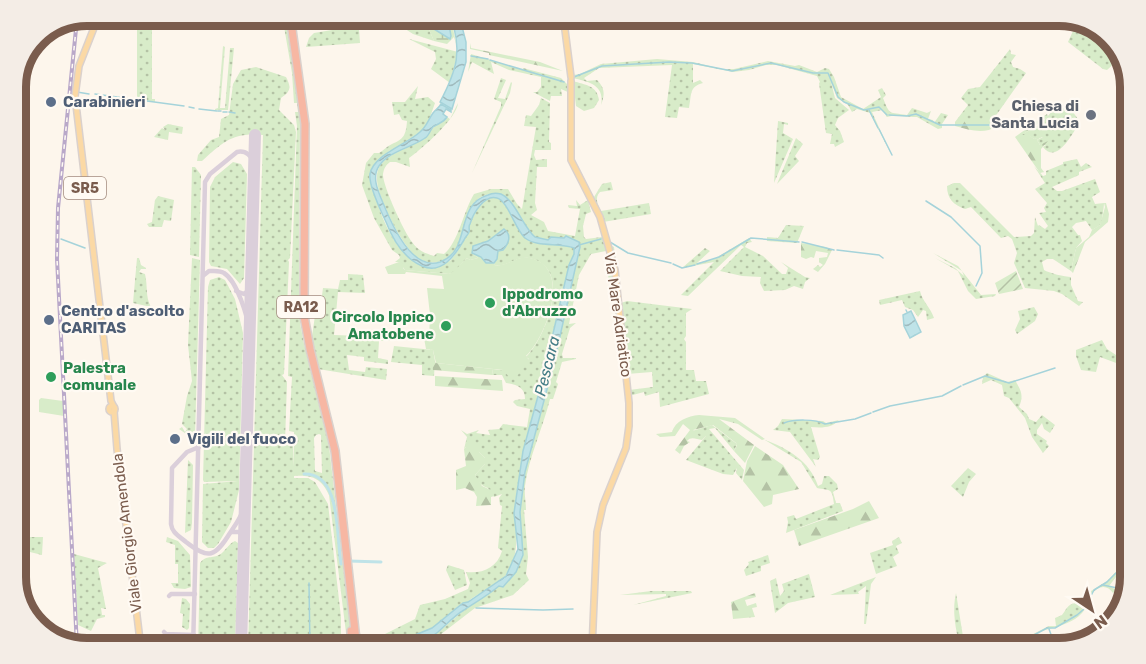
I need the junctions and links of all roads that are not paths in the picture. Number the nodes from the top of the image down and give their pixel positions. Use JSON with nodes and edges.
{"nodes":[{"id":1,"x":95,"y":26,"type":"edge"},
{"id":2,"x":290,"y":26,"type":"edge"},
{"id":3,"x":291,"y":26,"type":"edge"},
{"id":4,"x":566,"y":26,"type":"edge"},
{"id":5,"x":140,"y":638,"type":"edge"},
{"id":6,"x":357,"y":638,"type":"edge"},
{"id":7,"x":357,"y":638,"type":"edge"},
{"id":8,"x":592,"y":638,"type":"edge"}],
"edges":[{"from":1,"to":5,"type":"main road","name":"Viale Giorgio Amendola","number":"SR5"},
{"from":2,"to":6,"type":"highway","number":"RA12"},
{"from":3,"to":7,"type":"highway","number":"RA12"},
{"from":4,"to":8,"type":"main road","name":"Via Mare Adriatico"}]}
